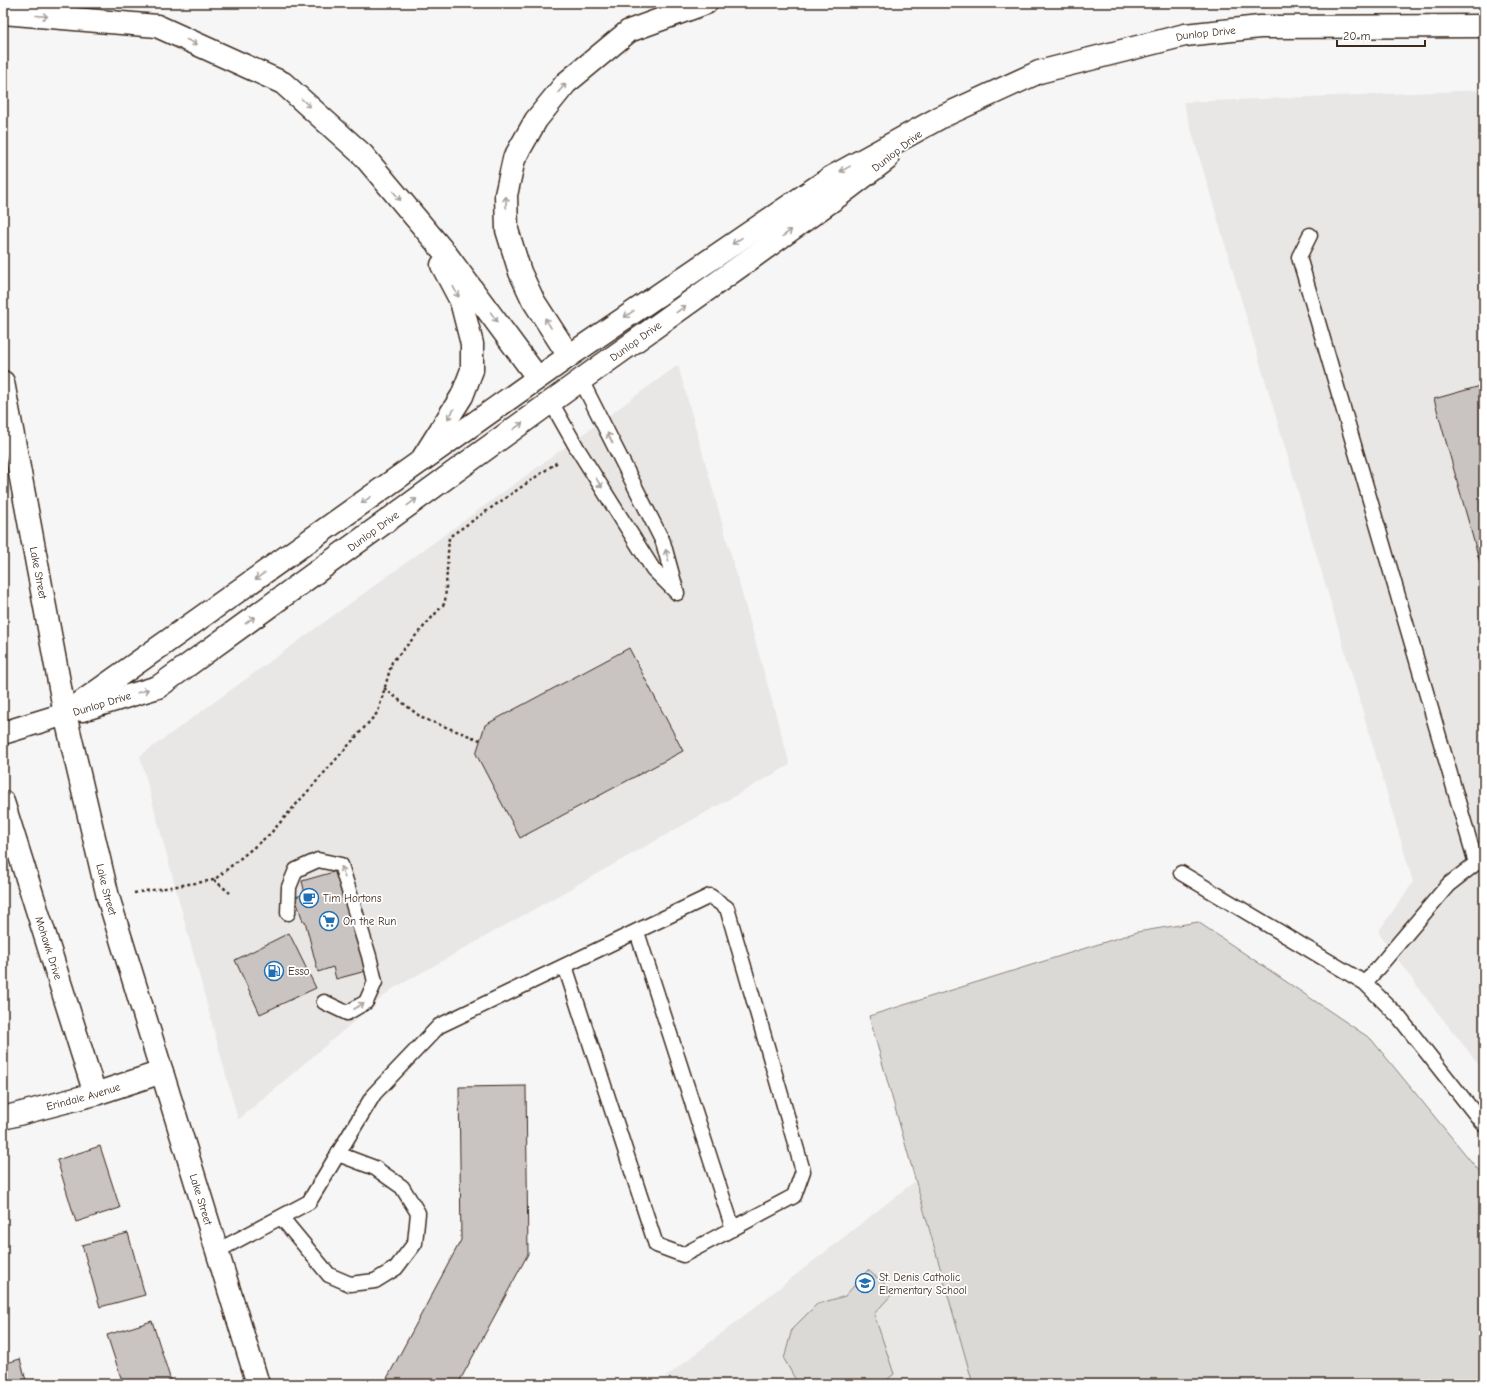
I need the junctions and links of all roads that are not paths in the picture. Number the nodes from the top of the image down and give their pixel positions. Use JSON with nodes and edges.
{"nodes":[{"id":1,"x":706,"y":3,"type":"edge"},
{"id":2,"x":3,"y":13,"type":"edge"},
{"id":3,"x":1484,"y":26,"type":"edge"},
{"id":4,"x":941,"y":117,"type":"junction"},
{"id":5,"x":417,"y":220,"type":"junction"},
{"id":6,"x":1310,"y":235,"type":"dead end"},
{"id":7,"x":568,"y":356,"type":"junction"},
{"id":8,"x":537,"y":377,"type":"junction"},
{"id":9,"x":581,"y":380,"type":"junction"},
{"id":10,"x":3,"y":382,"type":"edge"},
{"id":11,"x":551,"y":402,"type":"junction"},
{"id":12,"x":421,"y":461,"type":"junction"},
{"id":13,"x":65,"y":714,"type":"junction"},
{"id":14,"x":3,"y":733,"type":"edge"},
{"id":15,"x":3,"y":802,"type":"edge"},
{"id":16,"x":1480,"y":860,"type":"edge"},
{"id":17,"x":1181,"y":873,"type":"dead end"},
{"id":18,"x":288,"y":913,"type":"dead end"},
{"id":19,"x":637,"y":932,"type":"junction"},
{"id":20,"x":565,"y":966,"type":"junction"},
{"id":21,"x":1365,"y":983,"type":"junction"},
{"id":22,"x":324,"y":1002,"type":"dead end"},
{"id":23,"x":162,"y":1072,"type":"junction"},
{"id":24,"x":95,"y":1094,"type":"junction"},
{"id":25,"x":3,"y":1118,"type":"edge"},
{"id":26,"x":1484,"y":1125,"type":"edge"},
{"id":27,"x":338,"y":1154,"type":"junction"},
{"id":28,"x":281,"y":1217,"type":"junction"},
{"id":29,"x":732,"y":1229,"type":"junction"},
{"id":30,"x":217,"y":1251,"type":"junction"},
{"id":31,"x":258,"y":1384,"type":"edge"}],
"edges":[{"from":7,"to":1,"type":"main road","one_way":true},
{"from":2,"to":5,"type":"main road","one_way":true},
{"from":3,"to":4,"type":"main road","name":"Dunlop Drive"},
{"from":4,"to":7,"type":"main road","name":"Dunlop Drive","one_way":true},
{"from":9,"to":4,"type":"main road","name":"Dunlop Drive","one_way":true},
{"from":5,"to":8,"type":"main road","one_way":true},
{"from":5,"to":12,"type":"main road","one_way":true},
{"from":6,"to":16,"type":"lane"},
{"from":7,"to":8,"type":"main road","name":"Dunlop Drive"},
{"from":7,"to":9,"type":"main road"},
{"from":8,"to":11,"type":"main road"},
{"from":8,"to":12,"type":"main road","name":"Dunlop Drive"},
{"from":9,"to":11,"type":"main road","name":"Dunlop Drive"},
{"from":11,"to":9,"type":"lane","one_way":true},
{"from":10,"to":13,"type":"main road","name":"Lake Street"},
{"from":13,"to":11,"type":"main road","name":"Dunlop Drive","one_way":true},
{"from":12,"to":13,"type":"main road","name":"Dunlop Drive","one_way":true},
{"from":13,"to":14,"type":"main road"},
{"from":13,"to":23,"type":"main road","name":"Lake Street"},
{"from":15,"to":24,"type":"main road","name":"Mohawk Drive"},
{"from":16,"to":21,"type":"lane"},
{"from":17,"to":21,"type":"lane"},
{"from":22,"to":18,"type":"lane","one_way":true},
{"from":19,"to":20,"type":"lane"},
{"from":19,"to":29,"type":"lane"},
{"from":19,"to":29,"type":"lane"},
{"from":20,"to":27,"type":"lane"},
{"from":20,"to":29,"type":"lane"},
{"from":21,"to":26,"type":"lane"},
{"from":23,"to":24,"type":"main road","name":"Erindale Avenue"},
{"from":23,"to":30,"type":"main road","name":"Lake Street"},
{"from":24,"to":25,"type":"main road","name":"Erindale Avenue"},
{"from":27,"to":28,"type":"lane"},
{"from":27,"to":28,"type":"lane"},
{"from":28,"to":30,"type":"lane"},
{"from":30,"to":31,"type":"main road","name":"Lake Street"}]}
